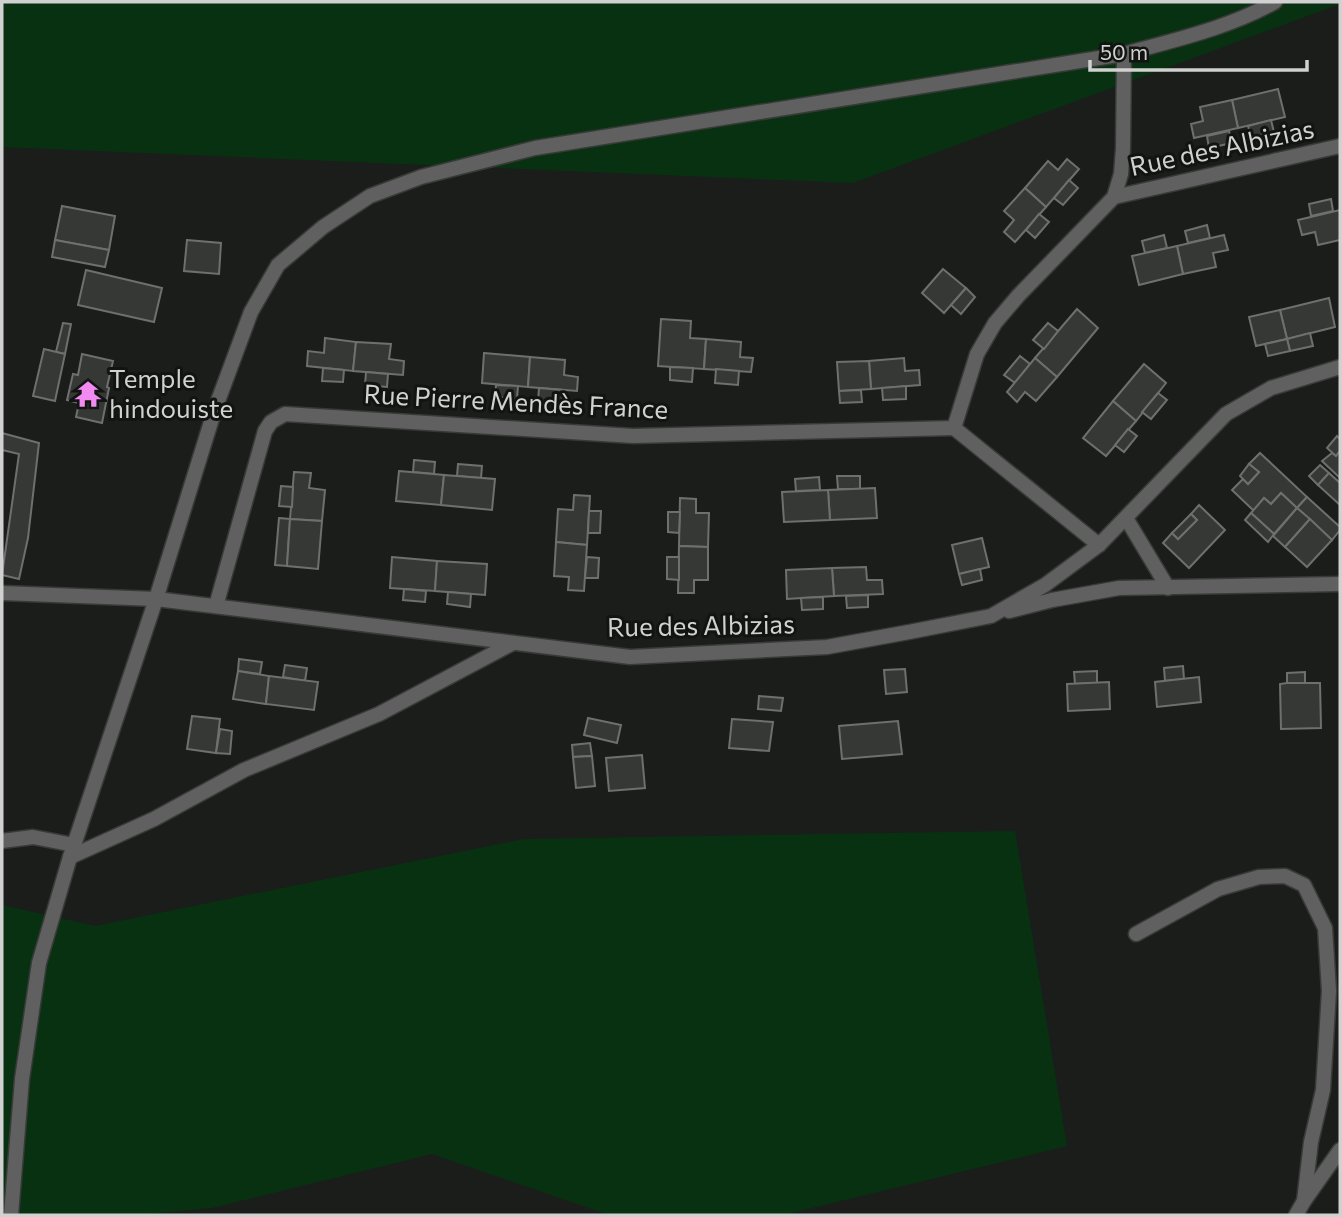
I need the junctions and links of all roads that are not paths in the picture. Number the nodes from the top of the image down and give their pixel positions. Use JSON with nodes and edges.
{"nodes":[{"id":1,"x":1275,"y":2,"type":"edge"},
{"id":2,"x":1124,"y":54,"type":"junction"},
{"id":3,"x":1340,"y":146,"type":"edge"},
{"id":4,"x":1114,"y":197,"type":"junction"},
{"id":5,"x":1340,"y":367,"type":"edge"},
{"id":6,"x":954,"y":428,"type":"junction"},
{"id":7,"x":1126,"y":518,"type":"junction"},
{"id":8,"x":1099,"y":545,"type":"junction"},
{"id":9,"x":1340,"y":584,"type":"edge"},
{"id":10,"x":1168,"y":588,"type":"junction"},
{"id":11,"x":2,"y":593,"type":"edge"},
{"id":12,"x":156,"y":599,"type":"junction"},
{"id":13,"x":216,"y":606,"type":"junction"},
{"id":14,"x":990,"y":615,"type":"junction"},
{"id":15,"x":513,"y":642,"type":"junction"},
{"id":16,"x":2,"y":841,"type":"edge"},
{"id":17,"x":72,"y":851,"type":"junction"},
{"id":18,"x":1136,"y":934,"type":"dead end"},
{"id":19,"x":1340,"y":1150,"type":"edge"},
{"id":20,"x":1304,"y":1201,"type":"junction"},
{"id":21,"x":10,"y":1215,"type":"edge"},
{"id":22,"x":1296,"y":1215,"type":"edge"}],
"edges":[{"from":1,"to":2,"type":"street"},
{"from":2,"to":4,"type":"street","name":"Rue des Albizias"},
{"from":2,"to":12,"type":"street"},
{"from":3,"to":4,"type":"street","name":"Rue des Albizias"},
{"from":4,"to":6,"type":"street","name":"Rue des Albizias"},
{"from":5,"to":7,"type":"street","name":"Rue des Albizias"},
{"from":6,"to":8,"type":"street"},
{"from":6,"to":13,"type":"street","name":"Rue Pierre Mendès France"},
{"from":7,"to":8,"type":"street","name":"Rue des Albizias"},
{"from":7,"to":10,"type":"street"},
{"from":8,"to":14,"type":"street","name":"Rue des Albizias"},
{"from":9,"to":10,"type":"street"},
{"from":10,"to":14,"type":"street"},
{"from":11,"to":12,"type":"street","name":"Rue des Albizias"},
{"from":12,"to":13,"type":"street","name":"Rue des Albizias"},
{"from":12,"to":17,"type":"street"},
{"from":13,"to":15,"type":"street","name":"Rue des Albizias"},
{"from":14,"to":15,"type":"street","name":"Rue des Albizias"},
{"from":15,"to":17,"type":"street"},
{"from":16,"to":17,"type":"street"},
{"from":17,"to":21,"type":"street"},
{"from":18,"to":20,"type":"street"},
{"from":19,"to":20,"type":"street"},
{"from":20,"to":22,"type":"street"}]}
